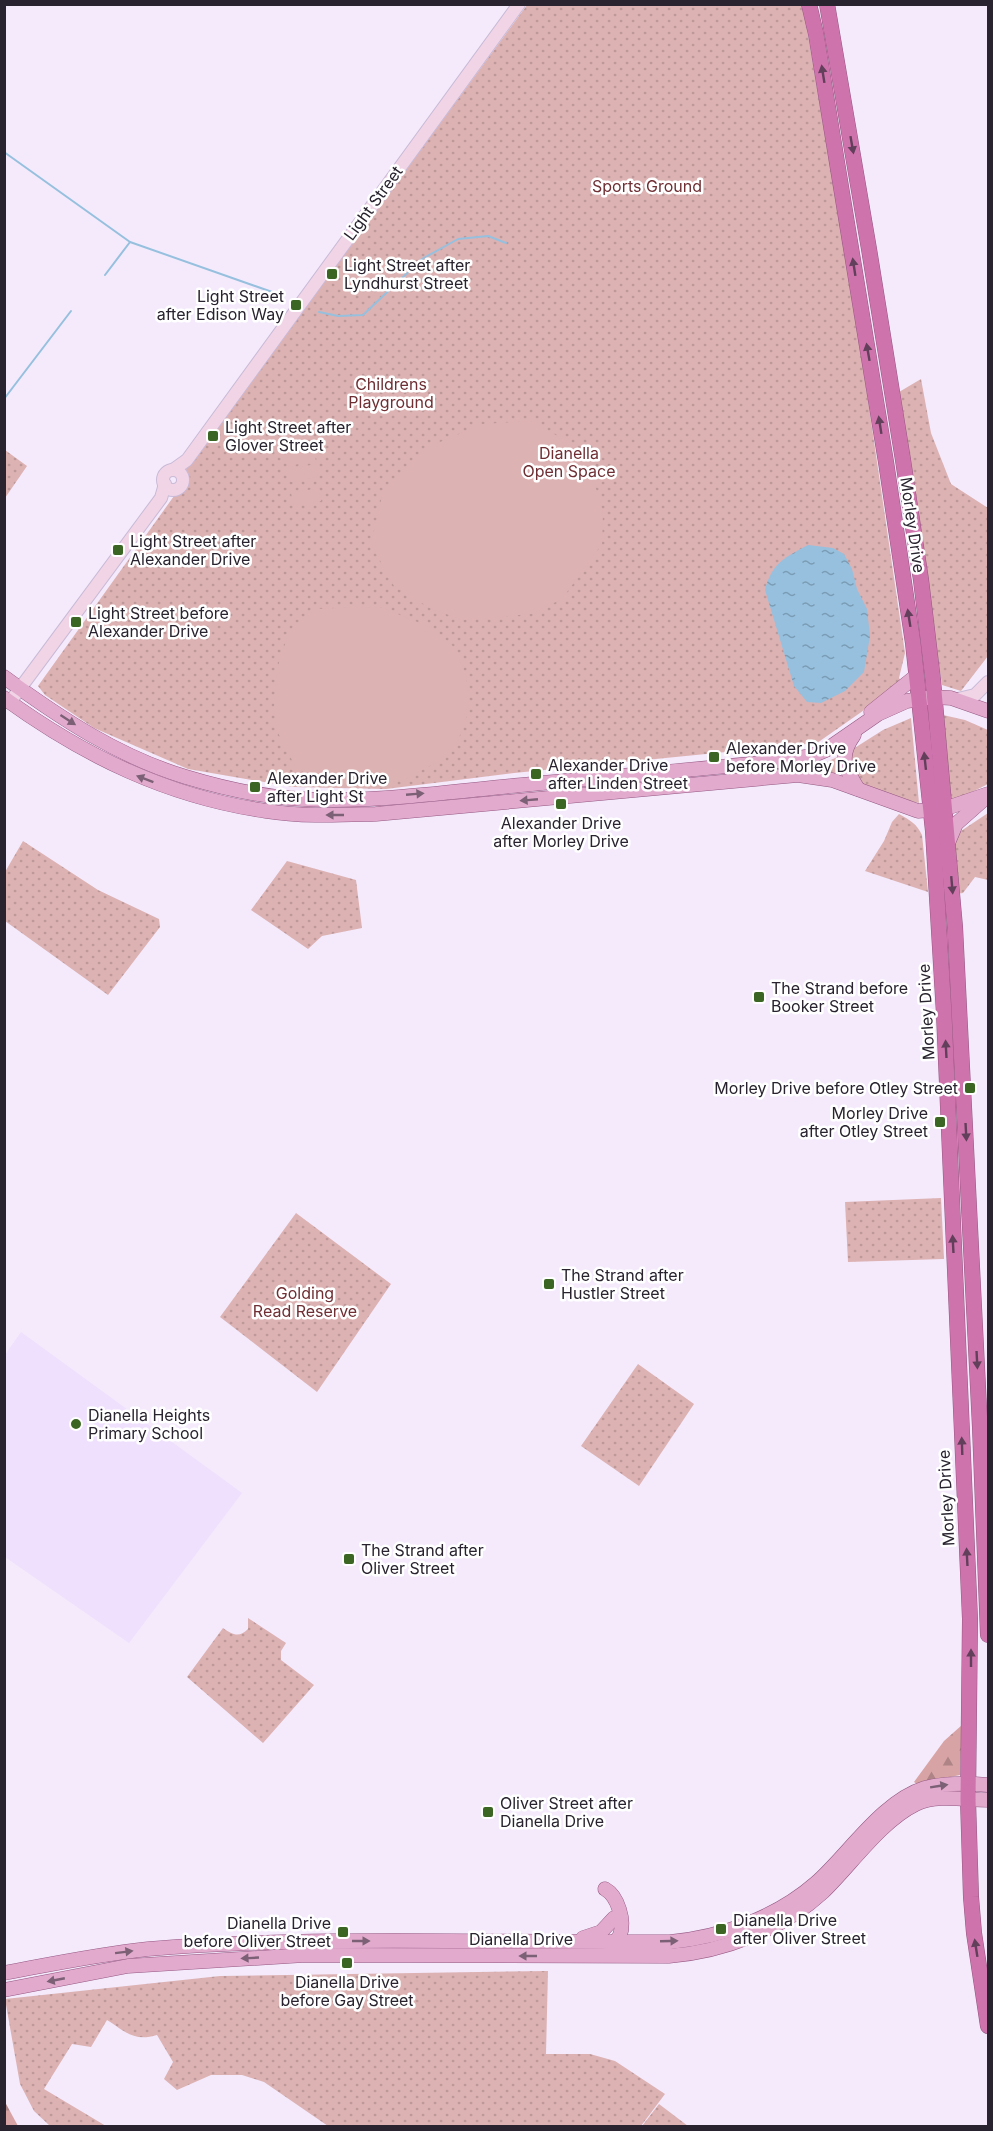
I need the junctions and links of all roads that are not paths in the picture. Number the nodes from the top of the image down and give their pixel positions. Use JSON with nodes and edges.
{"nodes":[{"id":1,"x":519,"y":4,"type":"edge"},
{"id":2,"x":809,"y":4,"type":"edge"},
{"id":3,"x":826,"y":4,"type":"edge"},
{"id":4,"x":4,"y":676,"type":"edge"},
{"id":5,"x":916,"y":676,"type":"junction"},
{"id":6,"x":988,"y":682,"type":"edge"},
{"id":7,"x":20,"y":688,"type":"junction"},
{"id":8,"x":934,"y":697,"type":"junction"},
{"id":9,"x":919,"y":699,"type":"junction"},
{"id":10,"x":958,"y":699,"type":"junction"},
{"id":11,"x":7,"y":700,"type":"edge"},
{"id":12,"x":988,"y":711,"type":"edge"},
{"id":13,"x":859,"y":728,"type":"junction"},
{"id":14,"x":858,"y":789,"type":"junction"},
{"id":15,"x":988,"y":795,"type":"edge"},
{"id":16,"x":937,"y":810,"type":"junction"},
{"id":17,"x":948,"y":843,"type":"junction"},
{"id":18,"x":973,"y":1302,"type":"junction"},
{"id":19,"x":956,"y":1303,"type":"junction"},
{"id":20,"x":988,"y":1573,"type":"edge"},
{"id":21,"x":988,"y":1613,"type":"edge"},
{"id":22,"x":970,"y":1614,"type":"junction"},
{"id":23,"x":988,"y":1635,"type":"edge"},
{"id":24,"x":968,"y":1783,"type":"junction"},
{"id":25,"x":988,"y":1785,"type":"edge"},
{"id":26,"x":968,"y":1800,"type":"junction"},
{"id":27,"x":988,"y":1800,"type":"edge"},
{"id":28,"x":617,"y":1916,"type":"junction"},
{"id":29,"x":568,"y":1942,"type":"junction"},
{"id":30,"x":615,"y":1942,"type":"junction"},
{"id":31,"x":640,"y":1949,"type":"junction"},
{"id":32,"x":587,"y":1956,"type":"junction"},
{"id":33,"x":4,"y":1973,"type":"edge"},
{"id":34,"x":4,"y":1989,"type":"edge"},
{"id":35,"x":988,"y":2026,"type":"edge"}],
"edges":[{"from":1,"to":7,"type":"street","name":"Light Street"},
{"from":5,"to":2,"type":"highway","name":"Morley Drive","one_way":true},
{"from":3,"to":8,"type":"highway","name":"Morley Drive","one_way":true},
{"from":4,"to":7,"type":"main road"},
{"from":5,"to":9,"type":"highway","name":"Morley Drive"},
{"from":5,"to":13,"type":"main road"},
{"from":6,"to":10,"type":"street"},
{"from":7,"to":11,"type":"street"},
{"from":7,"to":13,"type":"main road","one_way":true},
{"from":8,"to":9,"type":"main road"},
{"from":8,"to":10,"type":"main road"},
{"from":8,"to":16,"type":"highway","name":"Morley Drive"},
{"from":9,"to":13,"type":"main road"},
{"from":16,"to":9,"type":"highway","name":"Morley Drive","one_way":true},
{"from":10,"to":12,"type":"main road"},
{"from":14,"to":11,"type":"main road","one_way":true},
{"from":13,"to":14,"type":"main road"},
{"from":14,"to":16,"type":"main road"},
{"from":15,"to":16,"type":"main road"},
{"from":15,"to":17,"type":"main road"},
{"from":16,"to":17,"type":"highway","name":"Morley Drive"},
{"from":19,"to":16,"type":"highway","name":"Morley Drive","one_way":true},
{"from":17,"to":18,"type":"highway","name":"Morley Drive","one_way":true},
{"from":18,"to":19,"type":"highway"},
{"from":18,"to":20,"type":"highway","name":"Morley Drive","one_way":true},
{"from":22,"to":19,"type":"highway","name":"Morley Drive","one_way":true},
{"from":20,"to":21,"type":"highway","name":"Morley Drive"},
{"from":21,"to":22,"type":"main road"},
{"from":21,"to":23,"type":"highway","name":"Morley Drive"},
{"from":24,"to":22,"type":"highway","name":"Morley Drive","one_way":true},
{"from":24,"to":25,"type":"main road","name":"Dianella Drive"},
{"from":24,"to":26,"type":"highway","name":"Morley Drive"},
{"from":31,"to":24,"type":"main road","name":"Dianella Drive","one_way":true},
{"from":26,"to":27,"type":"main road","name":"Dianella Drive"},
{"from":26,"to":31,"type":"main road","name":"Dianella Drive"},
{"from":35,"to":26,"type":"highway","name":"Morley Drive","one_way":true},
{"from":28,"to":29,"type":"main road"},
{"from":28,"to":30,"type":"main road"},
{"from":28,"to":31,"type":"main road"},
{"from":29,"to":30,"type":"main road","name":"Dianella Drive"},
{"from":33,"to":29,"type":"main road","name":"Dianella Drive","one_way":true},
{"from":30,"to":31,"type":"main road"},
{"from":30,"to":32,"type":"main road"},
{"from":31,"to":32,"type":"main road","name":"Dianella Drive"},
{"from":32,"to":34,"type":"main road","name":"Dianella Drive","one_way":true}]}
